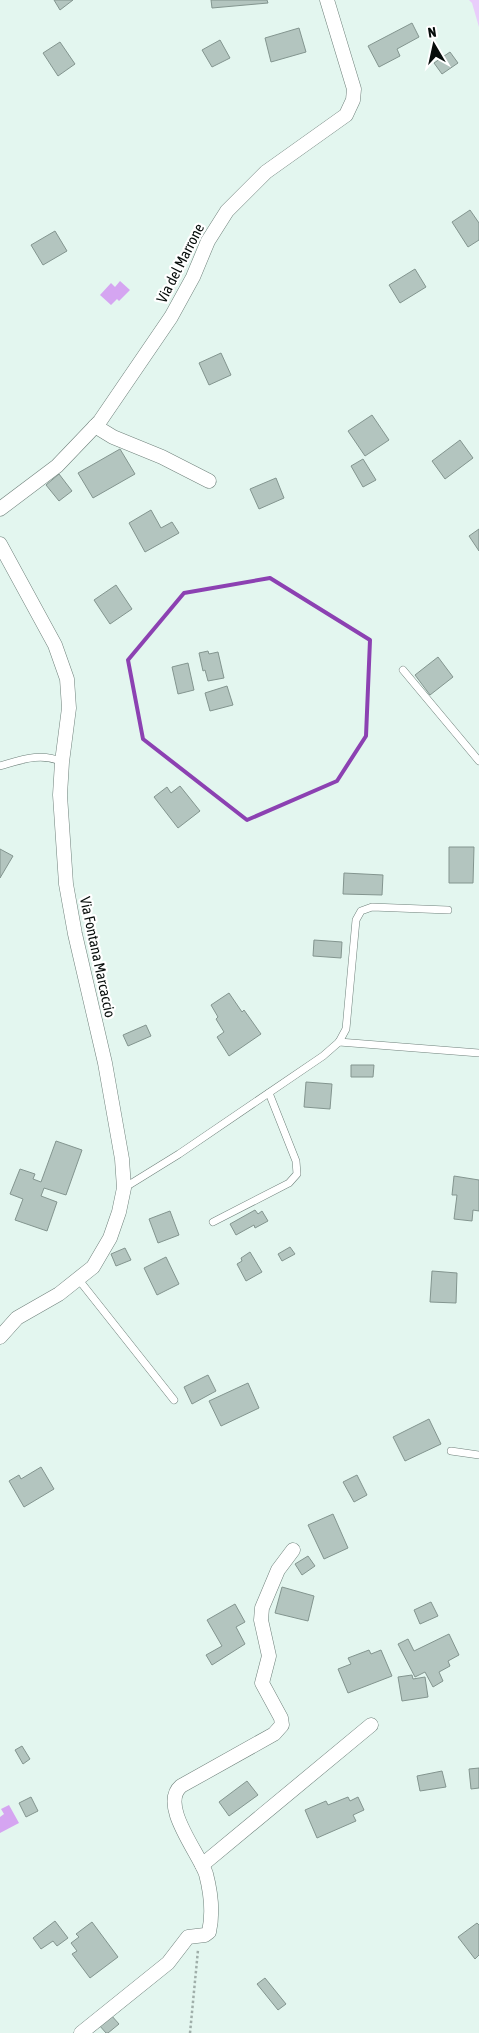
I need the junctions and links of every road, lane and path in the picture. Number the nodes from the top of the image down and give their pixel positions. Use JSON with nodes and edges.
{"nodes":[{"id":1,"x":327,"y":0,"type":"edge"},
{"id":2,"x":95,"y":426,"type":"junction"},
{"id":3,"x":209,"y":481,"type":"dead end"},
{"id":4,"x":0,"y":509,"type":"edge"},
{"id":5,"x":0,"y":544,"type":"edge"},
{"id":6,"x":403,"y":670,"type":"dead end"},
{"id":7,"x":479,"y":761,"type":"edge"},
{"id":8,"x":62,"y":762,"type":"junction"},
{"id":9,"x":0,"y":766,"type":"edge"},
{"id":10,"x":448,"y":910,"type":"dead end"},
{"id":11,"x":339,"y":1042,"type":"junction"},
{"id":12,"x":479,"y":1053,"type":"edge"},
{"id":13,"x":269,"y":1093,"type":"junction"},
{"id":14,"x":124,"y":1188,"type":"junction"},
{"id":15,"x":213,"y":1222,"type":"dead end"},
{"id":16,"x":79,"y":1280,"type":"junction"},
{"id":17,"x":0,"y":1336,"type":"edge"},
{"id":18,"x":174,"y":1400,"type":"dead end"},
{"id":19,"x":451,"y":1451,"type":"dead end"},
{"id":20,"x":479,"y":1455,"type":"edge"},
{"id":21,"x":293,"y":1550,"type":"dead end"},
{"id":22,"x":372,"y":1725,"type":"dead end"},
{"id":23,"x":202,"y":1865,"type":"junction"},
{"id":24,"x":200,"y":1936,"type":"junction"},
{"id":25,"x":81,"y":2033,"type":"edge"},
{"id":26,"x":190,"y":2033,"type":"edge"}],
"edges":[{"from":1,"to":2,"type":"street","name":"Via del Marrone"},
{"from":2,"to":3,"type":"street"},
{"from":2,"to":4,"type":"street","name":"Via del Marrone"},
{"from":5,"to":8,"type":"street","name":"Via Fontana Marcaccio"},
{"from":6,"to":7,"type":"lane"},
{"from":8,"to":9,"type":"lane"},
{"from":8,"to":14,"type":"street","name":"Via Fontana Marcaccio"},
{"from":10,"to":11,"type":"lane"},
{"from":11,"to":12,"type":"lane"},
{"from":11,"to":13,"type":"lane"},
{"from":13,"to":14,"type":"lane"},
{"from":13,"to":15,"type":"lane"},
{"from":14,"to":16,"type":"street","name":"Via Fontana Marcaccio"},
{"from":16,"to":17,"type":"street","name":"Via Fontana Marcaccio"},
{"from":16,"to":18,"type":"lane"},
{"from":19,"to":20,"type":"lane"},
{"from":21,"to":23,"type":"street"},
{"from":22,"to":23,"type":"street"},
{"from":23,"to":24,"type":"street"},
{"from":24,"to":25,"type":"street"},
{"from":24,"to":26,"type":"path"}]}
